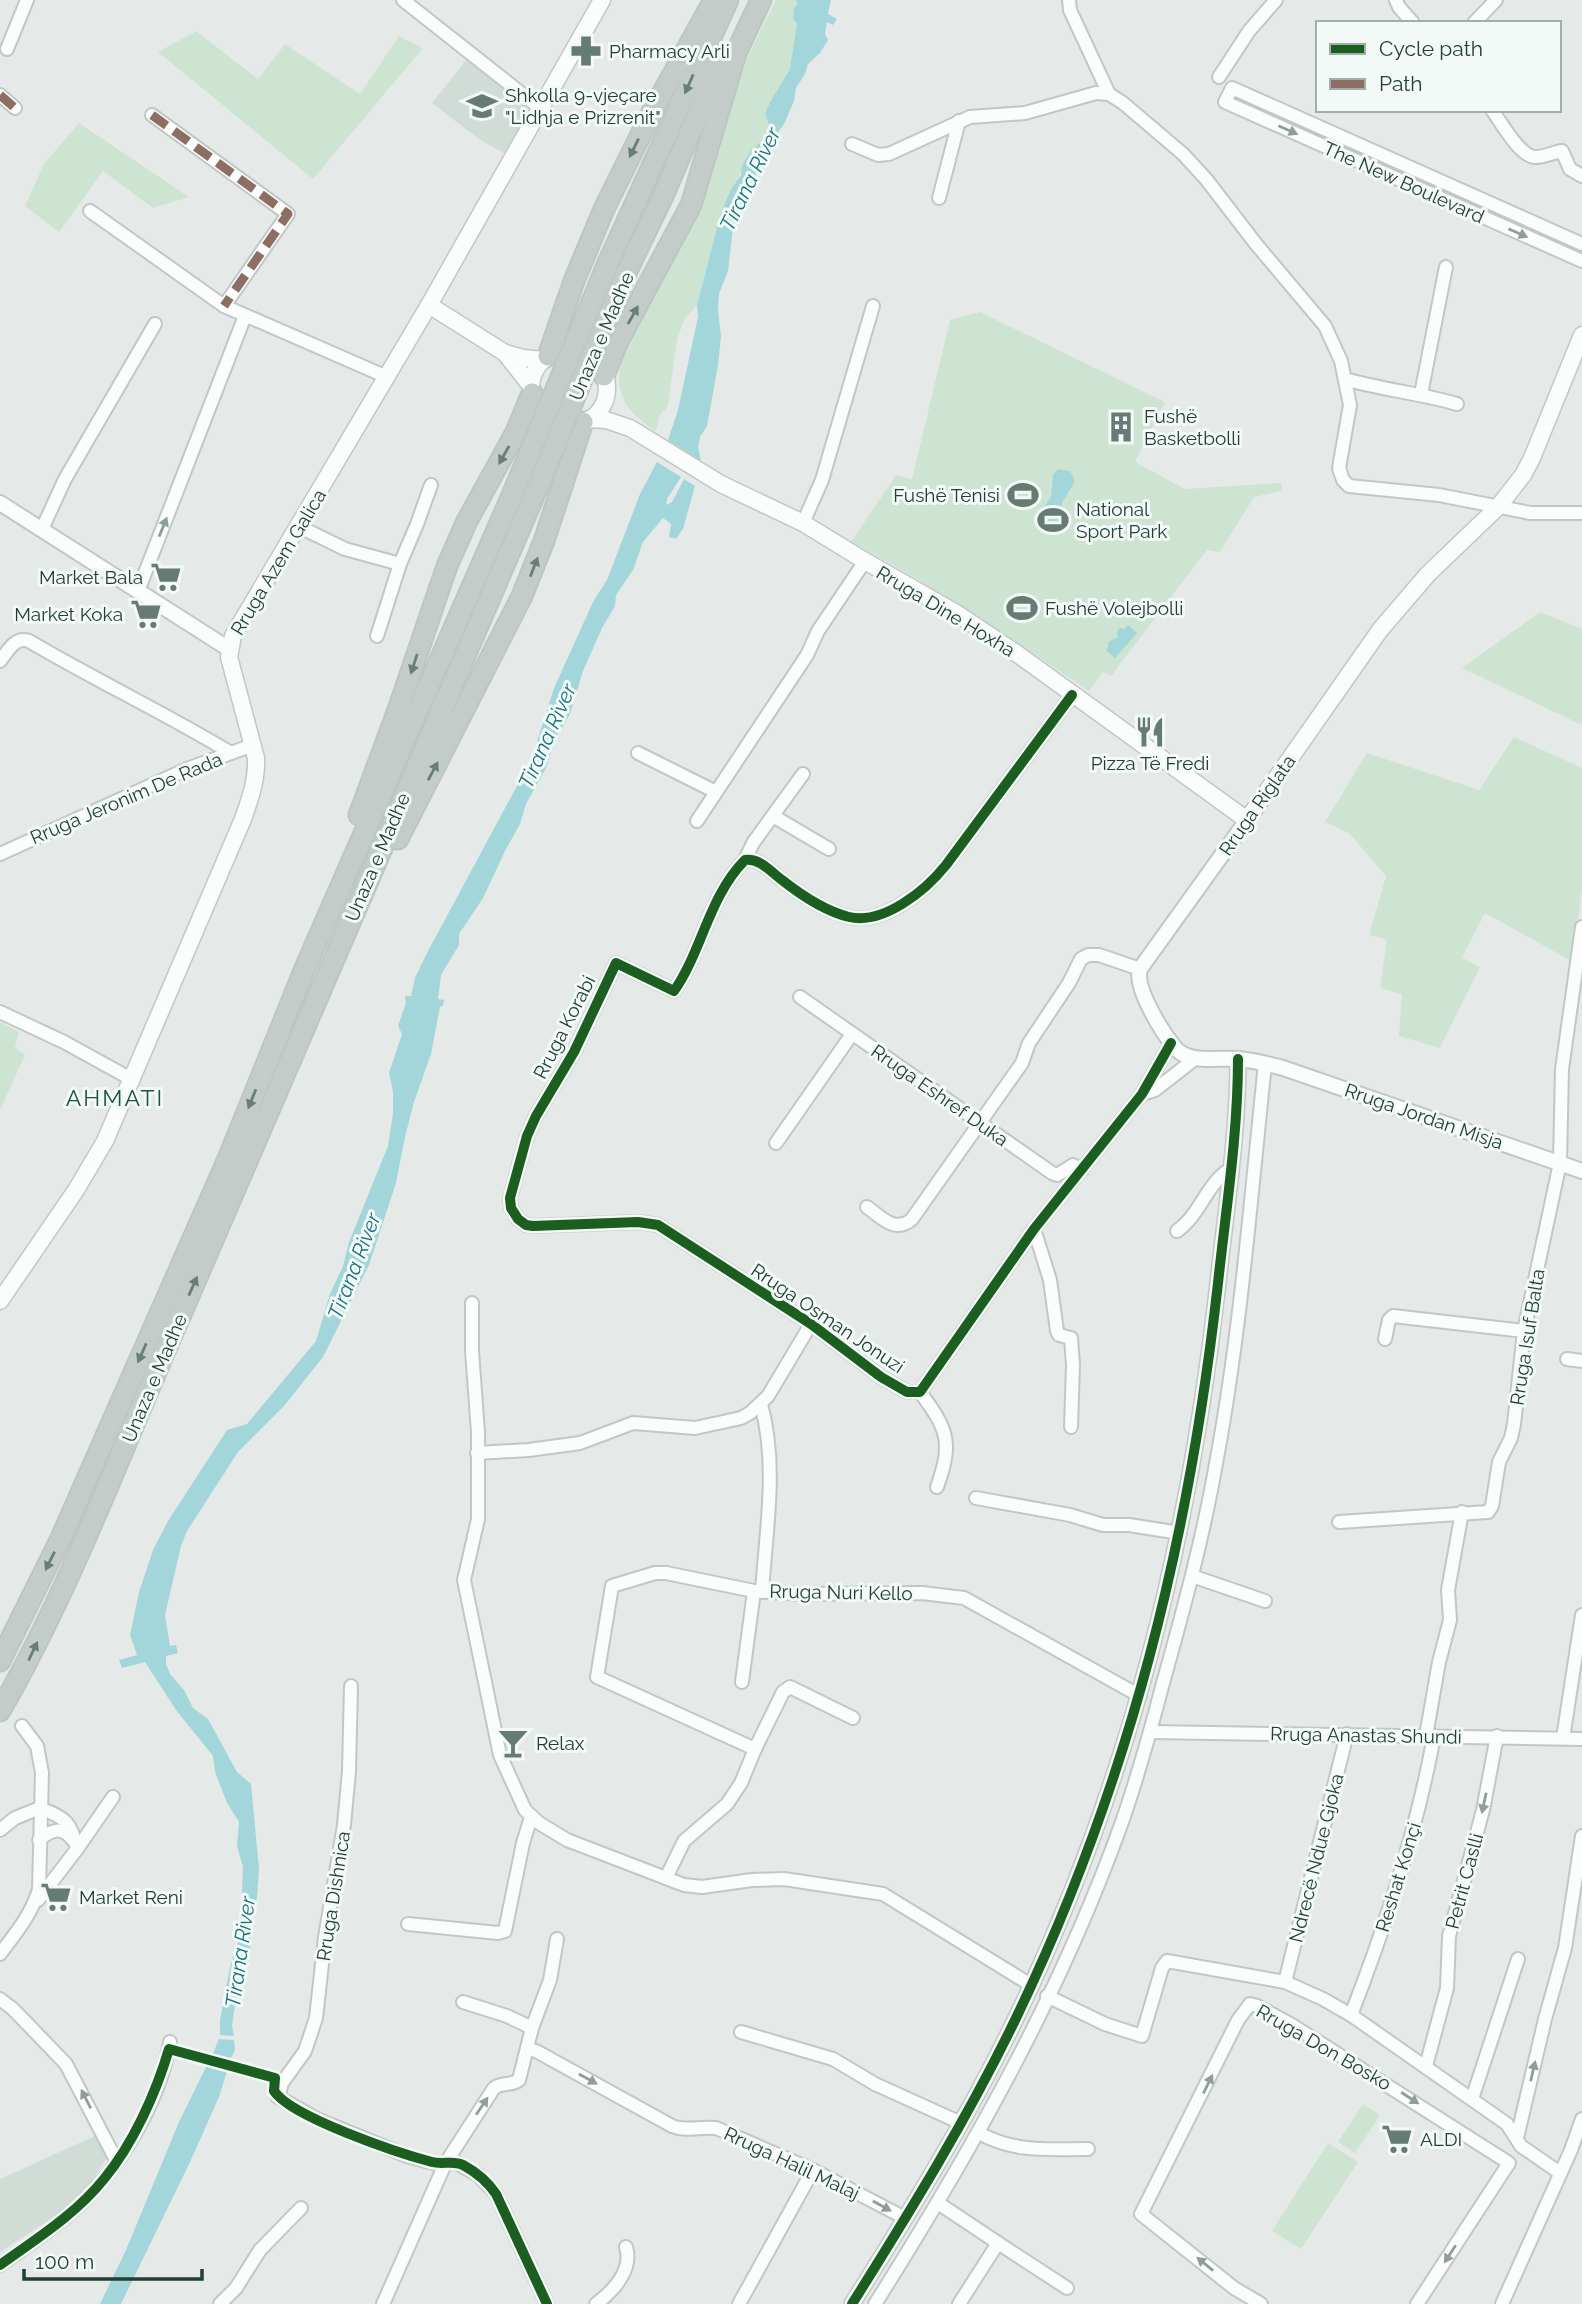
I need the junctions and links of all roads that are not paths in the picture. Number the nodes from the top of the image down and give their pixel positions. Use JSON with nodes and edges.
{"nodes":[{"id":1,"x":27,"y":0,"type":"edge"},
{"id":2,"x":403,"y":0,"type":"edge"},
{"id":3,"x":602,"y":0,"type":"edge"},
{"id":4,"x":714,"y":0,"type":"edge"},
{"id":5,"x":728,"y":0,"type":"edge"},
{"id":6,"x":749,"y":0,"type":"edge"},
{"id":7,"x":761,"y":0,"type":"edge"},
{"id":8,"x":1069,"y":0,"type":"edge"},
{"id":9,"x":1276,"y":0,"type":"edge"},
{"id":10,"x":1396,"y":0,"type":"edge"},
{"id":11,"x":1496,"y":0,"type":"edge"},
{"id":12,"x":1410,"y":21,"type":"edge"},
{"id":13,"x":1476,"y":21,"type":"edge"},
{"id":14,"x":7,"y":49,"type":"dead end"},
{"id":15,"x":1219,"y":78,"type":"dead end"},
{"id":16,"x":1109,"y":94,"type":"junction"},
{"id":17,"x":0,"y":95,"type":"edge"},
{"id":18,"x":16,"y":108,"type":"dead end"},
{"id":19,"x":541,"y":109,"type":"junction"},
{"id":20,"x":1494,"y":112,"type":"edge"},
{"id":21,"x":152,"y":115,"type":"dead end"},
{"id":22,"x":959,"y":121,"type":"junction"},
{"id":23,"x":852,"y":144,"type":"dead end"},
{"id":24,"x":1582,"y":176,"type":"edge"},
{"id":25,"x":939,"y":198,"type":"dead end"},
{"id":26,"x":90,"y":211,"type":"dead end"},
{"id":27,"x":1582,"y":244,"type":"edge"},
{"id":28,"x":1582,"y":261,"type":"edge"},
{"id":29,"x":1446,"y":267,"type":"dead end"},
{"id":30,"x":429,"y":305,"type":"junction"},
{"id":31,"x":224,"y":306,"type":"junction"},
{"id":32,"x":873,"y":306,"type":"dead end"},
{"id":33,"x":245,"y":316,"type":"junction"},
{"id":34,"x":155,"y":324,"type":"dead end"},
{"id":35,"x":1582,"y":335,"type":"edge"},
{"id":36,"x":505,"y":353,"type":"junction"},
{"id":37,"x":546,"y":358,"type":"junction"},
{"id":38,"x":387,"y":377,"type":"junction"},
{"id":39,"x":1345,"y":379,"type":"junction"},
{"id":40,"x":605,"y":385,"type":"junction"},
{"id":41,"x":531,"y":390,"type":"junction"},
{"id":42,"x":1420,"y":394,"type":"junction"},
{"id":43,"x":1457,"y":404,"type":"dead end"},
{"id":44,"x":586,"y":421,"type":"junction"},
{"id":45,"x":630,"y":428,"type":"junction"},
{"id":46,"x":431,"y":485,"type":"dead end"},
{"id":47,"x":0,"y":503,"type":"edge"},
{"id":48,"x":1498,"y":507,"type":"junction"},
{"id":49,"x":1582,"y":513,"type":"edge"},
{"id":50,"x":803,"y":523,"type":"junction"},
{"id":51,"x":298,"y":526,"type":"junction"},
{"id":52,"x":42,"y":529,"type":"junction"},
{"id":53,"x":864,"y":561,"type":"junction"},
{"id":54,"x":400,"y":564,"type":"junction"},
{"id":55,"x":138,"y":591,"type":"junction"},
{"id":56,"x":377,"y":636,"type":"dead end"},
{"id":57,"x":229,"y":649,"type":"junction"},
{"id":58,"x":0,"y":661,"type":"edge"},
{"id":59,"x":1072,"y":695,"type":"junction"},
{"id":60,"x":253,"y":745,"type":"junction"},
{"id":61,"x":231,"y":753,"type":"junction"},
{"id":62,"x":638,"y":753,"type":"dead end"},
{"id":63,"x":803,"y":774,"type":"dead end"},
{"id":64,"x":716,"y":792,"type":"junction"},
{"id":65,"x":773,"y":816,"type":"junction"},
{"id":66,"x":1247,"y":820,"type":"junction"},
{"id":67,"x":697,"y":821,"type":"dead end"},
{"id":68,"x":829,"y":849,"type":"dead end"},
{"id":69,"x":0,"y":854,"type":"edge"},
{"id":70,"x":745,"y":860,"type":"junction"},
{"id":71,"x":1582,"y":927,"type":"edge"},
{"id":72,"x":1140,"y":969,"type":"junction"},
{"id":73,"x":800,"y":997,"type":"dead end"},
{"id":74,"x":0,"y":1012,"type":"edge"},
{"id":75,"x":852,"y":1034,"type":"junction"},
{"id":76,"x":1171,"y":1044,"type":"junction"},
{"id":77,"x":1196,"y":1058,"type":"junction"},
{"id":78,"x":1238,"y":1059,"type":"junction"},
{"id":79,"x":1265,"y":1063,"type":"junction"},
{"id":80,"x":265,"y":1067,"type":"junction"},
{"id":81,"x":285,"y":1074,"type":"junction"},
{"id":82,"x":132,"y":1080,"type":"junction"},
{"id":83,"x":1142,"y":1094,"type":"junction"},
{"id":84,"x":980,"y":1123,"type":"junction"},
{"id":85,"x":776,"y":1143,"type":"dead end"},
{"id":86,"x":1560,"y":1163,"type":"junction"},
{"id":87,"x":1230,"y":1169,"type":"junction"},
{"id":88,"x":1082,"y":1170,"type":"junction"},
{"id":89,"x":1582,"y":1171,"type":"edge"},
{"id":90,"x":866,"y":1207,"type":"dead end"},
{"id":91,"x":515,"y":1214,"type":"joint"},
{"id":92,"x":1034,"y":1229,"type":"junction"},
{"id":93,"x":1177,"y":1231,"type":"dead end"},
{"id":94,"x":0,"y":1301,"type":"edge"},
{"id":95,"x":472,"y":1303,"type":"dead end"},
{"id":96,"x":811,"y":1324,"type":"junction"},
{"id":97,"x":1524,"y":1331,"type":"junction"},
{"id":98,"x":1385,"y":1339,"type":"dead end"},
{"id":99,"x":1567,"y":1359,"type":"dead end"},
{"id":100,"x":1582,"y":1362,"type":"edge"},
{"id":101,"x":920,"y":1392,"type":"junction"},
{"id":102,"x":761,"y":1404,"type":"junction"},
{"id":103,"x":1071,"y":1427,"type":"dead end"},
{"id":104,"x":477,"y":1453,"type":"junction"},
{"id":105,"x":937,"y":1487,"type":"dead end"},
{"id":106,"x":976,"y":1498,"type":"dead end"},
{"id":107,"x":1462,"y":1512,"type":"junction"},
{"id":108,"x":1339,"y":1522,"type":"dead end"},
{"id":109,"x":1180,"y":1533,"type":"junction"},
{"id":110,"x":1192,"y":1576,"type":"junction"},
{"id":111,"x":758,"y":1591,"type":"junction"},
{"id":112,"x":1265,"y":1601,"type":"dead end"},
{"id":113,"x":1582,"y":1615,"type":"edge"},
{"id":114,"x":0,"y":1661,"type":"edge"},
{"id":115,"x":742,"y":1682,"type":"dead end"},
{"id":116,"x":351,"y":1686,"type":"dead end"},
{"id":117,"x":1140,"y":1696,"type":"junction"},
{"id":118,"x":0,"y":1711,"type":"edge"},
{"id":119,"x":853,"y":1718,"type":"dead end"},
{"id":120,"x":22,"y":1726,"type":"dead end"},
{"id":121,"x":1150,"y":1732,"type":"junction"},
{"id":122,"x":1347,"y":1734,"type":"junction"},
{"id":123,"x":1430,"y":1736,"type":"junction"},
{"id":124,"x":1497,"y":1737,"type":"junction"},
{"id":125,"x":1563,"y":1738,"type":"junction"},
{"id":126,"x":1582,"y":1739,"type":"edge"},
{"id":127,"x":755,"y":1749,"type":"junction"},
{"id":128,"x":113,"y":1797,"type":"dead end"},
{"id":129,"x":40,"y":1808,"type":"junction"},
{"id":130,"x":531,"y":1817,"type":"junction"},
{"id":131,"x":0,"y":1830,"type":"edge"},
{"id":132,"x":1582,"y":1836,"type":"edge"},
{"id":133,"x":39,"y":1840,"type":"junction"},
{"id":134,"x":77,"y":1850,"type":"junction"},
{"id":135,"x":666,"y":1878,"type":"junction"},
{"id":136,"x":35,"y":1903,"type":"junction"},
{"id":137,"x":408,"y":1924,"type":"dead end"},
{"id":138,"x":556,"y":1938,"type":"dead end"},
{"id":139,"x":0,"y":1954,"type":"edge"},
{"id":140,"x":1518,"y":1959,"type":"dead end"},
{"id":141,"x":1285,"y":1982,"type":"junction"},
{"id":142,"x":1031,"y":1985,"type":"junction"},
{"id":143,"x":1047,"y":1996,"type":"junction"},
{"id":144,"x":0,"y":1999,"type":"edge"},
{"id":145,"x":463,"y":2002,"type":"dead end"},
{"id":146,"x":1351,"y":2015,"type":"junction"},
{"id":147,"x":532,"y":2028,"type":"junction"},
{"id":148,"x":741,"y":2032,"type":"dead end"},
{"id":149,"x":170,"y":2042,"type":"dead end"},
{"id":150,"x":527,"y":2049,"type":"junction"},
{"id":151,"x":1426,"y":2066,"type":"junction"},
{"id":152,"x":1472,"y":2099,"type":"junction"},
{"id":153,"x":1582,"y":2119,"type":"edge"},
{"id":154,"x":961,"y":2123,"type":"junction"},
{"id":155,"x":979,"y":2133,"type":"junction"},
{"id":156,"x":1517,"y":2138,"type":"junction"},
{"id":157,"x":1088,"y":2149,"type":"dead end"},
{"id":158,"x":116,"y":2160,"type":"junction"},
{"id":159,"x":445,"y":2164,"type":"junction"},
{"id":160,"x":813,"y":2170,"type":"junction"},
{"id":161,"x":1560,"y":2174,"type":"junction"},
{"id":162,"x":938,"y":2203,"type":"junction"},
{"id":163,"x":300,"y":2208,"type":"dead end"},
{"id":164,"x":905,"y":2218,"type":"junction"},
{"id":165,"x":998,"y":2243,"type":"junction"},
{"id":166,"x":626,"y":2247,"type":"dead end"},
{"id":167,"x":0,"y":2265,"type":"edge"},
{"id":168,"x":1067,"y":2288,"type":"dead end"},
{"id":169,"x":220,"y":2304,"type":"edge"},
{"id":170,"x":383,"y":2304,"type":"edge"},
{"id":171,"x":547,"y":2304,"type":"edge"},
{"id":172,"x":596,"y":2304,"type":"edge"},
{"id":173,"x":739,"y":2304,"type":"edge"},
{"id":174,"x":852,"y":2304,"type":"edge"},
{"id":175,"x":875,"y":2304,"type":"edge"},
{"id":176,"x":959,"y":2304,"type":"edge"},
{"id":177,"x":1261,"y":2304,"type":"edge"},
{"id":178,"x":1417,"y":2304,"type":"edge"},
{"id":179,"x":1502,"y":2304,"type":"edge"}],
"edges":[{"from":1,"to":14,"type":"street"},
{"from":2,"to":19,"type":"street"},
{"from":3,"to":19,"type":"main road","name":"Rruga Azem Galica"},
{"from":4,"to":37,"type":"highway","one_way":true},
{"from":5,"to":80,"type":"highway","name":"Unaza e Madhe","one_way":true,"bridge":true},
{"from":6,"to":81,"type":"highway","name":"Unaza e Madhe","bridge":true},
{"from":40,"to":7,"type":"highway","one_way":true},
{"from":8,"to":16,"type":"street"},
{"from":9,"to":15,"type":"street"},
{"from":10,"to":12,"type":"street"},
{"from":11,"to":13,"type":"street"},
{"from":16,"to":22,"type":"street"},
{"from":16,"to":39,"type":"street"},
{"from":17,"to":18,"type":"street"},
{"from":19,"to":30,"type":"main road","name":"Rruga Azem Galica"},
{"from":20,"to":24,"type":"street"},
{"from":21,"to":31,"type":"street"},
{"from":22,"to":23,"type":"street"},
{"from":22,"to":25,"type":"street"},
{"from":26,"to":31,"type":"street"},
{"from":27,"to":28,"type":"street","name":"The New Boulevard","one_way":true},
{"from":29,"to":42,"type":"street"},
{"from":30,"to":36,"type":"main road","name":"Rruga Dine Hoxha"},
{"from":30,"to":38,"type":"main road","name":"Rruga Azem Galica"},
{"from":31,"to":33,"type":"street"},
{"from":32,"to":50,"type":"street"},
{"from":33,"to":38,"type":"street"},
{"from":55,"to":33,"type":"street","one_way":true},
{"from":34,"to":52,"type":"street"},
{"from":35,"to":48,"type":"main road","name":"Rruga Riglata"},
{"from":36,"to":37,"type":"main road","name":"Rruga Dine Hoxha"},
{"from":36,"to":41,"type":"main road","name":"Rruga Dine Hoxha"},
{"from":37,"to":40,"type":"main road","name":"Rruga Dine Hoxha"},
{"from":37,"to":41,"type":"main road"},
{"from":38,"to":51,"type":"main road","name":"Rruga Azem Galica"},
{"from":39,"to":42,"type":"street"},
{"from":39,"to":48,"type":"street"},
{"from":40,"to":44,"type":"main road"},
{"from":40,"to":45,"type":"main road","name":"Rruga Dine Hoxha"},
{"from":41,"to":44,"type":"main road","name":"Rruga Dine Hoxha"},
{"from":41,"to":80,"type":"highway","one_way":true},
{"from":42,"to":43,"type":"street"},
{"from":44,"to":45,"type":"main road","name":"Rruga Dine Hoxha"},
{"from":81,"to":44,"type":"highway","one_way":true},
{"from":45,"to":50,"type":"main road","name":"Rruga Dine Hoxha"},
{"from":46,"to":54,"type":"street"},
{"from":47,"to":52,"type":"street"},
{"from":48,"to":49,"type":"street"},
{"from":48,"to":66,"type":"main road","name":"Rruga Riglata"},
{"from":50,"to":53,"type":"main road","name":"Rruga Dine Hoxha"},
{"from":51,"to":54,"type":"street"},
{"from":51,"to":57,"type":"main road","name":"Rruga Azem Galica"},
{"from":52,"to":55,"type":"street"},
{"from":53,"to":59,"type":"main road","name":"Rruga Dine Hoxha"},
{"from":53,"to":64,"type":"street"},
{"from":54,"to":56,"type":"street"},
{"from":55,"to":57,"type":"street"},
{"from":57,"to":60,"type":"main road","name":"Rruga Azem Galica"},
{"from":58,"to":61,"type":"street"},
{"from":59,"to":66,"type":"main road","name":"Rruga Dine Hoxha"},
{"from":59,"to":70,"type":"street"},
{"from":60,"to":61,"type":"street","name":"Rruga Jeronim De Rada"},
{"from":60,"to":82,"type":"main road","name":"Rruga Azem Galica"},
{"from":61,"to":69,"type":"street","name":"Rruga Jeronim De Rada"},
{"from":62,"to":64,"type":"street"},
{"from":63,"to":65,"type":"street"},
{"from":64,"to":67,"type":"street"},
{"from":65,"to":68,"type":"street"},
{"from":65,"to":70,"type":"street"},
{"from":66,"to":72,"type":"street","name":"Rruga Riglata"},
{"from":70,"to":91,"type":"street","name":"Rruga Korabi"},
{"from":71,"to":86,"type":"street","name":"Rruga Isuf Balta"},
{"from":72,"to":76,"type":"street"},
{"from":72,"to":84,"type":"street"},
{"from":73,"to":75,"type":"street","name":"Rruga Eshref Duka"},
{"from":74,"to":82,"type":"street"},
{"from":75,"to":84,"type":"street","name":"Rruga Eshref Duka"},
{"from":75,"to":85,"type":"street"},
{"from":76,"to":77,"type":"street"},
{"from":76,"to":83,"type":"street","name":"Rruga Osman Jonuzi"},
{"from":77,"to":78,"type":"street"},
{"from":77,"to":83,"type":"street","name":"Rruga Osman Jonuzi"},
{"from":78,"to":79,"type":"street"},
{"from":78,"to":87,"type":"street"},
{"from":79,"to":86,"type":"street","name":"Rruga Jordan Misja"},
{"from":79,"to":110,"type":"street"},
{"from":80,"to":114,"type":"highway","name":"Unaza e Madhe","one_way":true},
{"from":118,"to":81,"type":"highway","name":"Unaza e Madhe","one_way":true},
{"from":82,"to":94,"type":"main road","name":"Rruga Azem Galica"},
{"from":83,"to":88,"type":"street","name":"Rruga Osman Jonuzi"},
{"from":84,"to":88,"type":"street","name":"Rruga Eshref Duka"},
{"from":84,"to":90,"type":"street"},
{"from":86,"to":89,"type":"street","name":"Rruga Jordan Misja"},
{"from":86,"to":97,"type":"street","name":"Rruga Isuf Balta"},
{"from":87,"to":93,"type":"street"},
{"from":87,"to":109,"type":"street"},
{"from":88,"to":92,"type":"street","name":"Rruga Osman Jonuzi"},
{"from":91,"to":96,"type":"street","name":"Rruga Osman Jonuzi"},
{"from":92,"to":101,"type":"street","name":"Rruga Osman Jonuzi"},
{"from":92,"to":103,"type":"street"},
{"from":95,"to":104,"type":"street"},
{"from":96,"to":101,"type":"street","name":"Rruga Osman Jonuzi"},
{"from":96,"to":102,"type":"street"},
{"from":97,"to":98,"type":"street"},
{"from":97,"to":107,"type":"street","name":"Rruga Isuf Balta"},
{"from":99,"to":100,"type":"street"},
{"from":101,"to":105,"type":"street"},
{"from":102,"to":104,"type":"street"},
{"from":102,"to":111,"type":"street"},
{"from":104,"to":130,"type":"street"},
{"from":106,"to":109,"type":"street"},
{"from":107,"to":108,"type":"street"},
{"from":107,"to":123,"type":"street"},
{"from":109,"to":117,"type":"street"},
{"from":110,"to":112,"type":"street"},
{"from":110,"to":121,"type":"street"},
{"from":111,"to":115,"type":"street"},
{"from":111,"to":117,"type":"street","name":"Rruga Nuri Kello"},
{"from":111,"to":127,"type":"street","name":"Rruga Nuri Kello"},
{"from":113,"to":125,"type":"street"},
{"from":116,"to":159,"type":"street","name":"Rruga Dishnica"},
{"from":117,"to":142,"type":"street"},
{"from":119,"to":127,"type":"street"},
{"from":120,"to":129,"type":"street"},
{"from":121,"to":122,"type":"street","name":"Rruga Anastas Shundi"},
{"from":121,"to":143,"type":"street"},
{"from":122,"to":123,"type":"street","name":"Rruga Anastas Shundi"},
{"from":122,"to":141,"type":"street","name":"Ndrecë Ndue Gjoka"},
{"from":123,"to":124,"type":"street","name":"Rruga Anastas Shundi"},
{"from":123,"to":146,"type":"street","name":"Reshat Konçi"},
{"from":124,"to":125,"type":"street","name":"Rruga Anastas Shundi"},
{"from":124,"to":151,"type":"street","name":"Petrit Caslli","one_way":true},
{"from":125,"to":126,"type":"street","name":"Rruga Anastas Shundi"},
{"from":127,"to":135,"type":"street"},
{"from":128,"to":134,"type":"street"},
{"from":129,"to":131,"type":"street"},
{"from":129,"to":133,"type":"street"},
{"from":129,"to":134,"type":"street"},
{"from":130,"to":135,"type":"street"},
{"from":130,"to":137,"type":"street"},
{"from":156,"to":132,"type":"street","one_way":true},
{"from":133,"to":134,"type":"street"},
{"from":133,"to":136,"type":"street"},
{"from":134,"to":136,"type":"street"},
{"from":135,"to":142,"type":"street"},
{"from":136,"to":139,"type":"street"},
{"from":138,"to":147,"type":"street"},
{"from":140,"to":152,"type":"street"},
{"from":141,"to":143,"type":"street"},
{"from":141,"to":146,"type":"street"},
{"from":142,"to":154,"type":"street"},
{"from":143,"to":155,"type":"street"},
{"from":158,"to":144,"type":"street","one_way":true},
{"from":145,"to":147,"type":"street"},
{"from":146,"to":151,"type":"street"},
{"from":147,"to":150,"type":"street"},
{"from":148,"to":154,"type":"street"},
{"from":149,"to":158,"type":"street"},
{"from":159,"to":150,"type":"street","one_way":true},
{"from":150,"to":160,"type":"street","name":"Rruga Halil Malaj","one_way":true},
{"from":151,"to":152,"type":"street"},
{"from":152,"to":156,"type":"street"},
{"from":153,"to":161,"type":"street"},
{"from":154,"to":164,"type":"street"},
{"from":155,"to":157,"type":"street"},
{"from":155,"to":162,"type":"street"},
{"from":156,"to":161,"type":"street"},
{"from":158,"to":167,"type":"street"},
{"from":159,"to":170,"type":"street"},
{"from":159,"to":171,"type":"street"},
{"from":160,"to":164,"type":"street","name":"Rruga Halil Malaj","one_way":true},
{"from":160,"to":173,"type":"street"},
{"from":161,"to":179,"type":"street"},
{"from":162,"to":165,"type":"street"},
{"from":162,"to":175,"type":"street"},
{"from":163,"to":169,"type":"street"},
{"from":164,"to":174,"type":"street"},
{"from":165,"to":168,"type":"street"},
{"from":165,"to":176,"type":"street"},
{"from":166,"to":172,"type":"street"},
{"from":177,"to":178,"type":"street","name":"Rruga Don Bosko","one_way":true}]}
